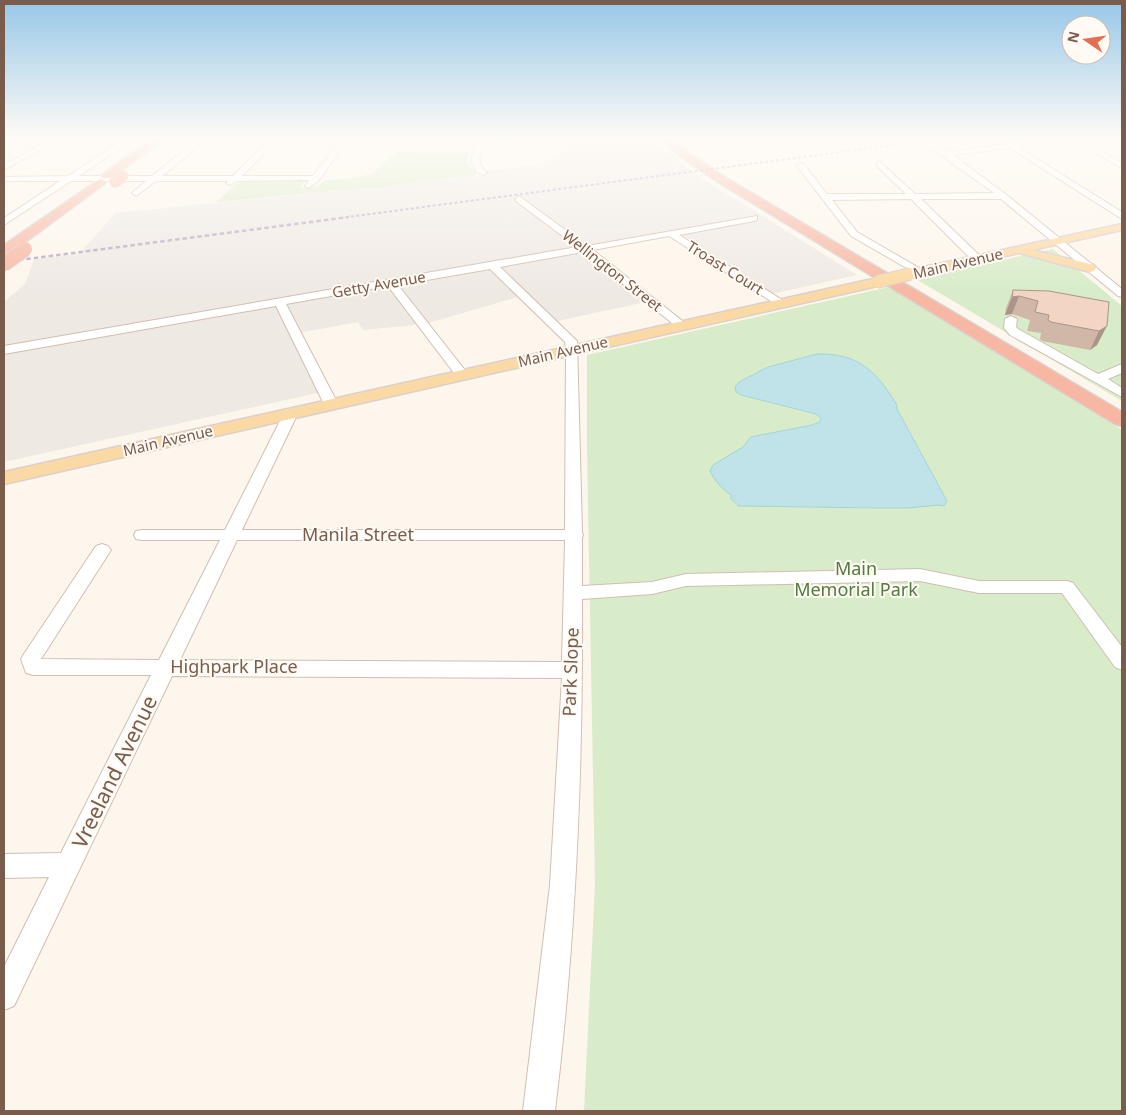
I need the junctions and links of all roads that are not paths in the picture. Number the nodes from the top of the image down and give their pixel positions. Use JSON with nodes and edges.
{"nodes":[{"id":1,"x":54,"y":189,"type":"edge"},
{"id":2,"x":97,"y":189,"type":"edge"},
{"id":3,"x":100,"y":189,"type":"edge"},
{"id":4,"x":141,"y":189,"type":"edge"},
{"id":5,"x":737,"y":189,"type":"edge"},
{"id":6,"x":747,"y":189,"type":"edge"},
{"id":7,"x":818,"y":189,"type":"edge"},
{"id":8,"x":906,"y":189,"type":"edge"},
{"id":9,"x":994,"y":189,"type":"edge"},
{"id":10,"x":1080,"y":189,"type":"edge"},
{"id":11,"x":136,"y":193,"type":"dead end"},
{"id":12,"x":913,"y":196,"type":"junction"},
{"id":13,"x":1003,"y":196,"type":"junction"},
{"id":14,"x":824,"y":197,"type":"junction"},
{"id":15,"x":519,"y":199,"type":"dead end"},
{"id":16,"x":1122,"y":216,"type":"edge"},
{"id":17,"x":754,"y":218,"type":"dead end"},
{"id":18,"x":4,"y":222,"type":"edge"},
{"id":19,"x":1122,"y":227,"type":"edge"},
{"id":20,"x":670,"y":233,"type":"junction"},
{"id":21,"x":1058,"y":242,"type":"junction"},
{"id":22,"x":585,"y":249,"type":"junction"},
{"id":23,"x":1018,"y":250,"type":"junction"},
{"id":24,"x":4,"y":251,"type":"edge"},
{"id":25,"x":978,"y":260,"type":"junction"},
{"id":26,"x":4,"y":264,"type":"edge"},
{"id":27,"x":492,"y":265,"type":"junction"},
{"id":28,"x":1090,"y":268,"type":"junction"},
{"id":29,"x":916,"y":273,"type":"junction"},
{"id":30,"x":391,"y":283,"type":"junction"},
{"id":31,"x":1122,"y":294,"type":"edge"},
{"id":32,"x":280,"y":303,"type":"junction"},
{"id":33,"x":781,"y":303,"type":"junction"},
{"id":34,"x":1011,"y":319,"type":"dead end"},
{"id":35,"x":681,"y":325,"type":"junction"},
{"id":36,"x":4,"y":350,"type":"edge"},
{"id":37,"x":572,"y":350,"type":"junction"},
{"id":38,"x":1122,"y":359,"type":"edge"},
{"id":39,"x":1122,"y":367,"type":"edge"},
{"id":40,"x":462,"y":374,"type":"junction"},
{"id":41,"x":1098,"y":378,"type":"junction"},
{"id":42,"x":1122,"y":393,"type":"edge"},
{"id":43,"x":331,"y":404,"type":"junction"},
{"id":44,"x":1122,"y":411,"type":"edge"},
{"id":45,"x":291,"y":413,"type":"junction"},
{"id":46,"x":1122,"y":420,"type":"edge"},
{"id":47,"x":4,"y":478,"type":"edge"},
{"id":48,"x":142,"y":535,"type":"dead end"},
{"id":49,"x":232,"y":535,"type":"junction"},
{"id":50,"x":575,"y":536,"type":"junction"},
{"id":51,"x":102,"y":550,"type":"dead end"},
{"id":52,"x":573,"y":593,"type":"junction"},
{"id":53,"x":1122,"y":662,"type":"edge"},
{"id":54,"x":166,"y":667,"type":"junction"},
{"id":55,"x":572,"y":670,"type":"junction"},
{"id":56,"x":69,"y":865,"type":"junction"},
{"id":57,"x":4,"y":866,"type":"edge"},
{"id":58,"x":4,"y":996,"type":"edge"},
{"id":59,"x":539,"y":1111,"type":"edge"}],
"edges":[{"from":1,"to":18,"type":"street"},
{"from":2,"to":24,"type":"highway"},
{"from":3,"to":26,"type":"highway","bridge":true},
{"from":4,"to":11,"type":"street"},
{"from":5,"to":46,"type":"highway"},
{"from":6,"to":44,"type":"highway"},
{"from":7,"to":14,"type":"street"},
{"from":8,"to":12,"type":"street"},
{"from":9,"to":13,"type":"street"},
{"from":10,"to":16,"type":"street"},
{"from":12,"to":13,"type":"street"},
{"from":12,"to":14,"type":"street"},
{"from":12,"to":25,"type":"street"},
{"from":13,"to":21,"type":"street"},
{"from":14,"to":29,"type":"street"},
{"from":15,"to":22,"type":"street","name":"Wellington Street"},
{"from":17,"to":20,"type":"street","name":"Getty Avenue"},
{"from":19,"to":21,"type":"main road","name":"Main Avenue"},
{"from":20,"to":22,"type":"street","name":"Getty Avenue"},
{"from":20,"to":33,"type":"street","name":"Troast Court"},
{"from":21,"to":23,"type":"main road","name":"Main Avenue"},
{"from":21,"to":28,"type":"street"},
{"from":22,"to":27,"type":"street","name":"Getty Avenue"},
{"from":22,"to":35,"type":"street","name":"Wellington Street"},
{"from":23,"to":25,"type":"main road","name":"Main Avenue"},
{"from":23,"to":28,"type":"main road"},
{"from":25,"to":29,"type":"main road","name":"Main Avenue"},
{"from":27,"to":30,"type":"street","name":"Getty Avenue"},
{"from":27,"to":37,"type":"street","name":"Park Slope"},
{"from":28,"to":31,"type":"street"},
{"from":29,"to":33,"type":"main road","name":"Main Avenue","bridge":true},
{"from":30,"to":32,"type":"street","name":"Getty Avenue"},
{"from":30,"to":40,"type":"street"},
{"from":32,"to":36,"type":"street","name":"Getty Avenue"},
{"from":32,"to":43,"type":"street"},
{"from":33,"to":35,"type":"main road","name":"Main Avenue"},
{"from":34,"to":41,"type":"street"},
{"from":35,"to":37,"type":"main road","name":"Main Avenue"},
{"from":37,"to":40,"type":"main road","name":"Main Avenue"},
{"from":37,"to":50,"type":"street","name":"Park Slope"},
{"from":38,"to":39,"type":"street"},
{"from":39,"to":41,"type":"street"},
{"from":40,"to":43,"type":"main road","name":"Main Avenue"},
{"from":41,"to":42,"type":"street"},
{"from":43,"to":45,"type":"main road","name":"Main Avenue"},
{"from":45,"to":47,"type":"main road","name":"Main Avenue"},
{"from":45,"to":49,"type":"street","name":"Vreeland Avenue"},
{"from":48,"to":49,"type":"street","name":"Manila Street"},
{"from":49,"to":50,"type":"street","name":"Manila Street"},
{"from":49,"to":54,"type":"street","name":"Vreeland Avenue"},
{"from":50,"to":52,"type":"street","name":"Park Slope"},
{"from":51,"to":54,"type":"street","name":"Highpark Place"},
{"from":52,"to":53,"type":"street"},
{"from":52,"to":55,"type":"street","name":"Park Slope"},
{"from":54,"to":55,"type":"street","name":"Highpark Place"},
{"from":54,"to":56,"type":"street","name":"Vreeland Avenue"},
{"from":55,"to":59,"type":"street","name":"Park Slope"},
{"from":56,"to":57,"type":"street"},
{"from":56,"to":58,"type":"street","name":"Vreeland Avenue"}]}
